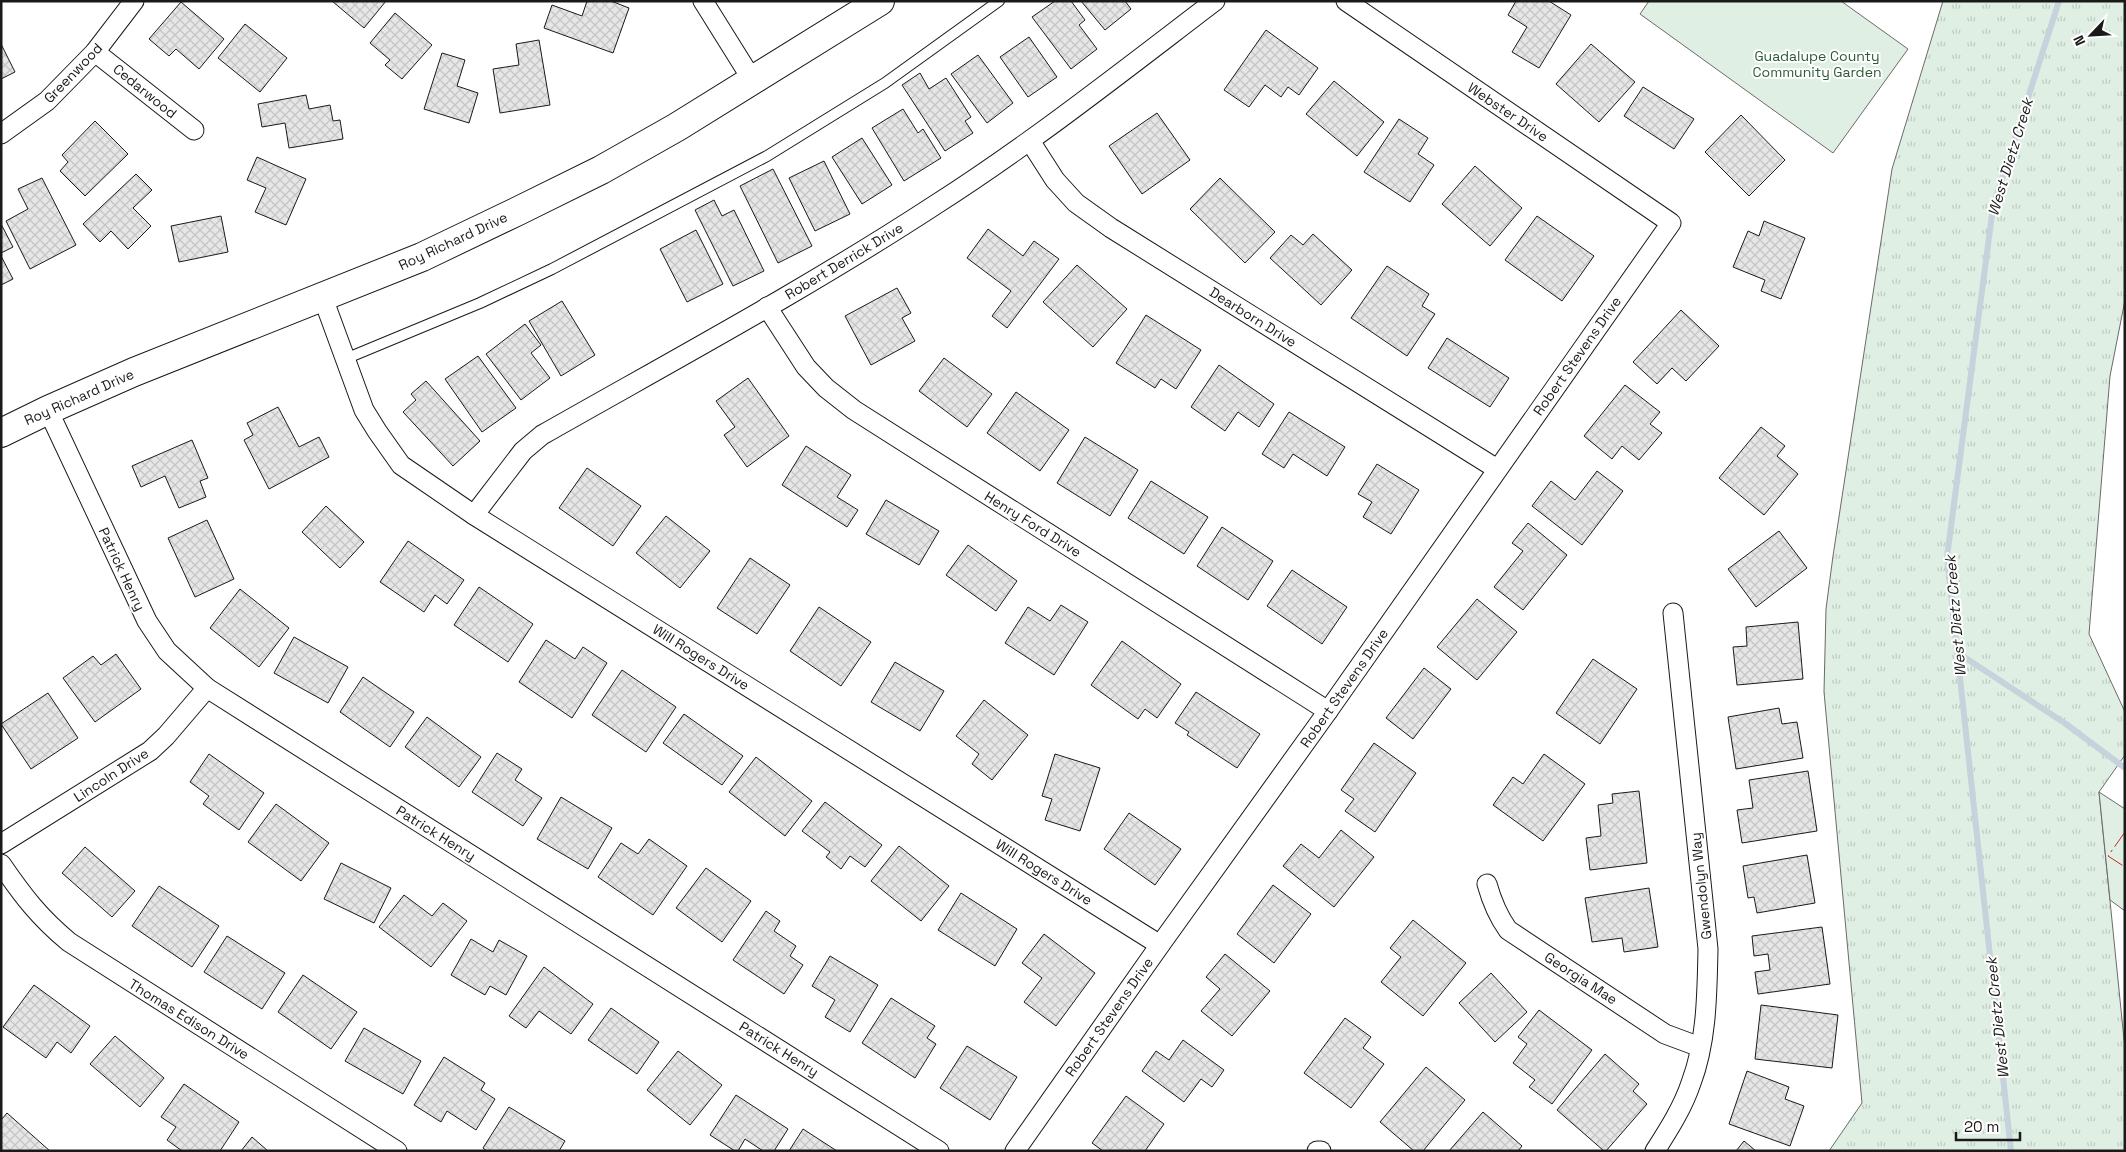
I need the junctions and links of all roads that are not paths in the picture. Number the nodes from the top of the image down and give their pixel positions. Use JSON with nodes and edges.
{"nodes":[{"id":1,"x":134,"y":1,"type":"edge"},
{"id":2,"x":703,"y":1,"type":"edge"},
{"id":3,"x":880,"y":1,"type":"edge"},
{"id":4,"x":1000,"y":1,"type":"edge"},
{"id":5,"x":1215,"y":1,"type":"edge"},
{"id":6,"x":1346,"y":1,"type":"edge"},
{"id":7,"x":95,"y":52,"type":"junction"},
{"id":8,"x":753,"y":81,"type":"junction"},
{"id":9,"x":194,"y":130,"type":"dead end"},
{"id":10,"x":1,"y":134,"type":"edge"},
{"id":11,"x":1030,"y":141,"type":"junction"},
{"id":12,"x":1671,"y":223,"type":"joint"},
{"id":13,"x":323,"y":298,"type":"junction"},
{"id":14,"x":767,"y":307,"type":"junction"},
{"id":15,"x":345,"y":359,"type":"junction"},
{"id":16,"x":48,"y":410,"type":"junction"},
{"id":17,"x":1,"y":433,"type":"edge"},
{"id":18,"x":1497,"y":469,"type":"junction"},
{"id":19,"x":474,"y":515,"type":"junction"},
{"id":20,"x":1673,"y":612,"type":"dead end"},
{"id":21,"x":207,"y":688,"type":"junction"},
{"id":22,"x":1328,"y":711,"type":"junction"},
{"id":23,"x":1,"y":844,"type":"edge"},
{"id":24,"x":1,"y":864,"type":"edge"},
{"id":25,"x":1487,"y":884,"type":"dead end"},
{"id":26,"x":1160,"y":945,"type":"junction"},
{"id":27,"x":1700,"y":1047,"type":"junction"},
{"id":28,"x":397,"y":1151,"type":"edge"},
{"id":29,"x":939,"y":1151,"type":"edge"},
{"id":30,"x":1015,"y":1151,"type":"edge"},
{"id":31,"x":1317,"y":1151,"type":"edge"},
{"id":32,"x":1321,"y":1151,"type":"edge"},
{"id":33,"x":1655,"y":1151,"type":"edge"}],
"edges":[{"from":1,"to":7,"type":"street","name":"Greenwood"},
{"from":2,"to":8,"type":"street"},
{"from":3,"to":8,"type":"main road","name":"Roy Richard Drive"},
{"from":4,"to":15,"type":"lane"},
{"from":5,"to":11,"type":"street","name":"Robert Derrick Drive"},
{"from":6,"to":12,"type":"street","name":"Webster Drive"},
{"from":7,"to":9,"type":"street","name":"Cedarwood"},
{"from":7,"to":10,"type":"street","name":"Greenwood"},
{"from":8,"to":13,"type":"main road","name":"Roy Richard Drive"},
{"from":11,"to":14,"type":"street","name":"Robert Derrick Drive"},
{"from":11,"to":18,"type":"street","name":"Dearborn Drive"},
{"from":12,"to":18,"type":"street","name":"Robert Stevens Drive"},
{"from":13,"to":15,"type":"street","name":"Will Rogers Drive"},
{"from":13,"to":16,"type":"main road","name":"Roy Richard Drive"},
{"from":14,"to":19,"type":"street","name":"Robert Derrick Drive"},
{"from":14,"to":22,"type":"street","name":"Henry Ford Drive"},
{"from":15,"to":19,"type":"street","name":"Will Rogers Drive"},
{"from":16,"to":17,"type":"main road","name":"Roy Richard Drive"},
{"from":16,"to":21,"type":"street","name":"Patrick Henry"},
{"from":18,"to":22,"type":"street","name":"Robert Stevens Drive"},
{"from":19,"to":26,"type":"street","name":"Will Rogers Drive"},
{"from":20,"to":27,"type":"street","name":"Gwendolyn Way"},
{"from":21,"to":23,"type":"street","name":"Lincoln Drive"},
{"from":21,"to":29,"type":"street","name":"Patrick Henry"},
{"from":22,"to":26,"type":"street","name":"Robert Stevens Drive"},
{"from":24,"to":28,"type":"street","name":"Thomas Edison Drive"},
{"from":25,"to":27,"type":"street","name":"Georgia Mae"},
{"from":26,"to":30,"type":"street","name":"Robert Stevens Drive"},
{"from":27,"to":33,"type":"street","name":"Gwendolyn Way"},
{"from":31,"to":32,"type":"street"}]}
